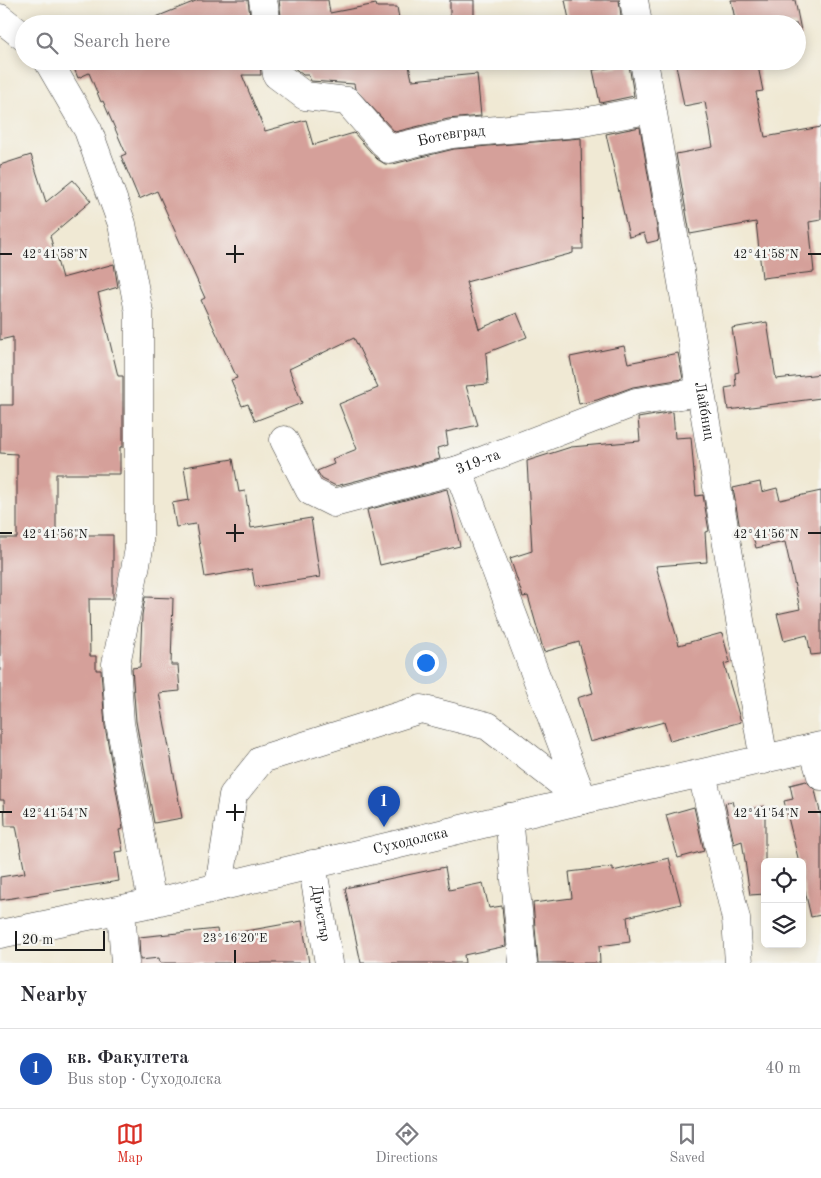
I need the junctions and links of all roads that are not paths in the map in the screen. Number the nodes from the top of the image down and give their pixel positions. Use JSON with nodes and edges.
{"nodes":[{"id":1,"x":263,"y":0,"type":"edge"},
{"id":2,"x":634,"y":0,"type":"edge"},
{"id":3,"x":266,"y":15,"type":"edge"},
{"id":4,"x":636,"y":15,"type":"edge"},
{"id":5,"x":0,"y":18,"type":"edge"},
{"id":6,"x":15,"y":30,"type":"edge"},
{"id":7,"x":53,"y":70,"type":"edge"},
{"id":8,"x":278,"y":70,"type":"edge"},
{"id":9,"x":646,"y":70,"type":"edge"},
{"id":10,"x":652,"y":109,"type":"junction"},
{"id":11,"x":700,"y":392,"type":"junction"},
{"id":12,"x":284,"y":440,"type":"dead end"},
{"id":13,"x":458,"y":470,"type":"junction"},
{"id":14,"x":817,"y":747,"type":"edge"},
{"id":15,"x":764,"y":760,"type":"junction"},
{"id":16,"x":702,"y":774,"type":"junction"},
{"id":17,"x":821,"y":776,"type":"edge"},
{"id":18,"x":583,"y":800,"type":"junction"},
{"id":19,"x":509,"y":817,"type":"junction"},
{"id":20,"x":312,"y":864,"type":"junction"},
{"id":21,"x":220,"y":887,"type":"junction"},
{"id":22,"x":152,"y":903,"type":"junction"},
{"id":23,"x":121,"y":910,"type":"junction"},
{"id":24,"x":0,"y":934,"type":"edge"},
{"id":25,"x":125,"y":963,"type":"edge"},
{"id":26,"x":329,"y":963,"type":"edge"},
{"id":27,"x":523,"y":963,"type":"edge"},
{"id":28,"x":739,"y":963,"type":"edge"}],
"edges":[{"from":1,"to":3,"type":"street"},
{"from":2,"to":4,"type":"street"},
{"from":5,"to":6,"type":"street"},
{"from":7,"to":22,"type":"street"},
{"from":8,"to":10,"type":"street","name":"Ботевград"},
{"from":9,"to":10,"type":"street","name":"Лайбниц"},
{"from":10,"to":11,"type":"street","name":"Лайбниц"},
{"from":11,"to":13,"type":"street","name":"319-та"},
{"from":11,"to":15,"type":"street","name":"Лайбниц"},
{"from":12,"to":13,"type":"street","name":"319-та"},
{"from":13,"to":18,"type":"street"},
{"from":14,"to":15,"type":"street","name":"Суходолска"},
{"from":14,"to":17,"type":"street"},
{"from":15,"to":16,"type":"street","name":"Суходолска"},
{"from":16,"to":18,"type":"street","name":"Суходолска"},
{"from":16,"to":28,"type":"street"},
{"from":18,"to":19,"type":"street","name":"Суходолска"},
{"from":18,"to":21,"type":"street"},
{"from":19,"to":20,"type":"street","name":"Суходолска"},
{"from":19,"to":27,"type":"street"},
{"from":20,"to":21,"type":"street","name":"Суходолска"},
{"from":20,"to":26,"type":"street","name":"Дръстър"},
{"from":21,"to":22,"type":"street","name":"Суходолска"},
{"from":22,"to":23,"type":"street","name":"Суходолска"},
{"from":23,"to":24,"type":"street","name":"Суходолска"},
{"from":23,"to":25,"type":"street"}]}
